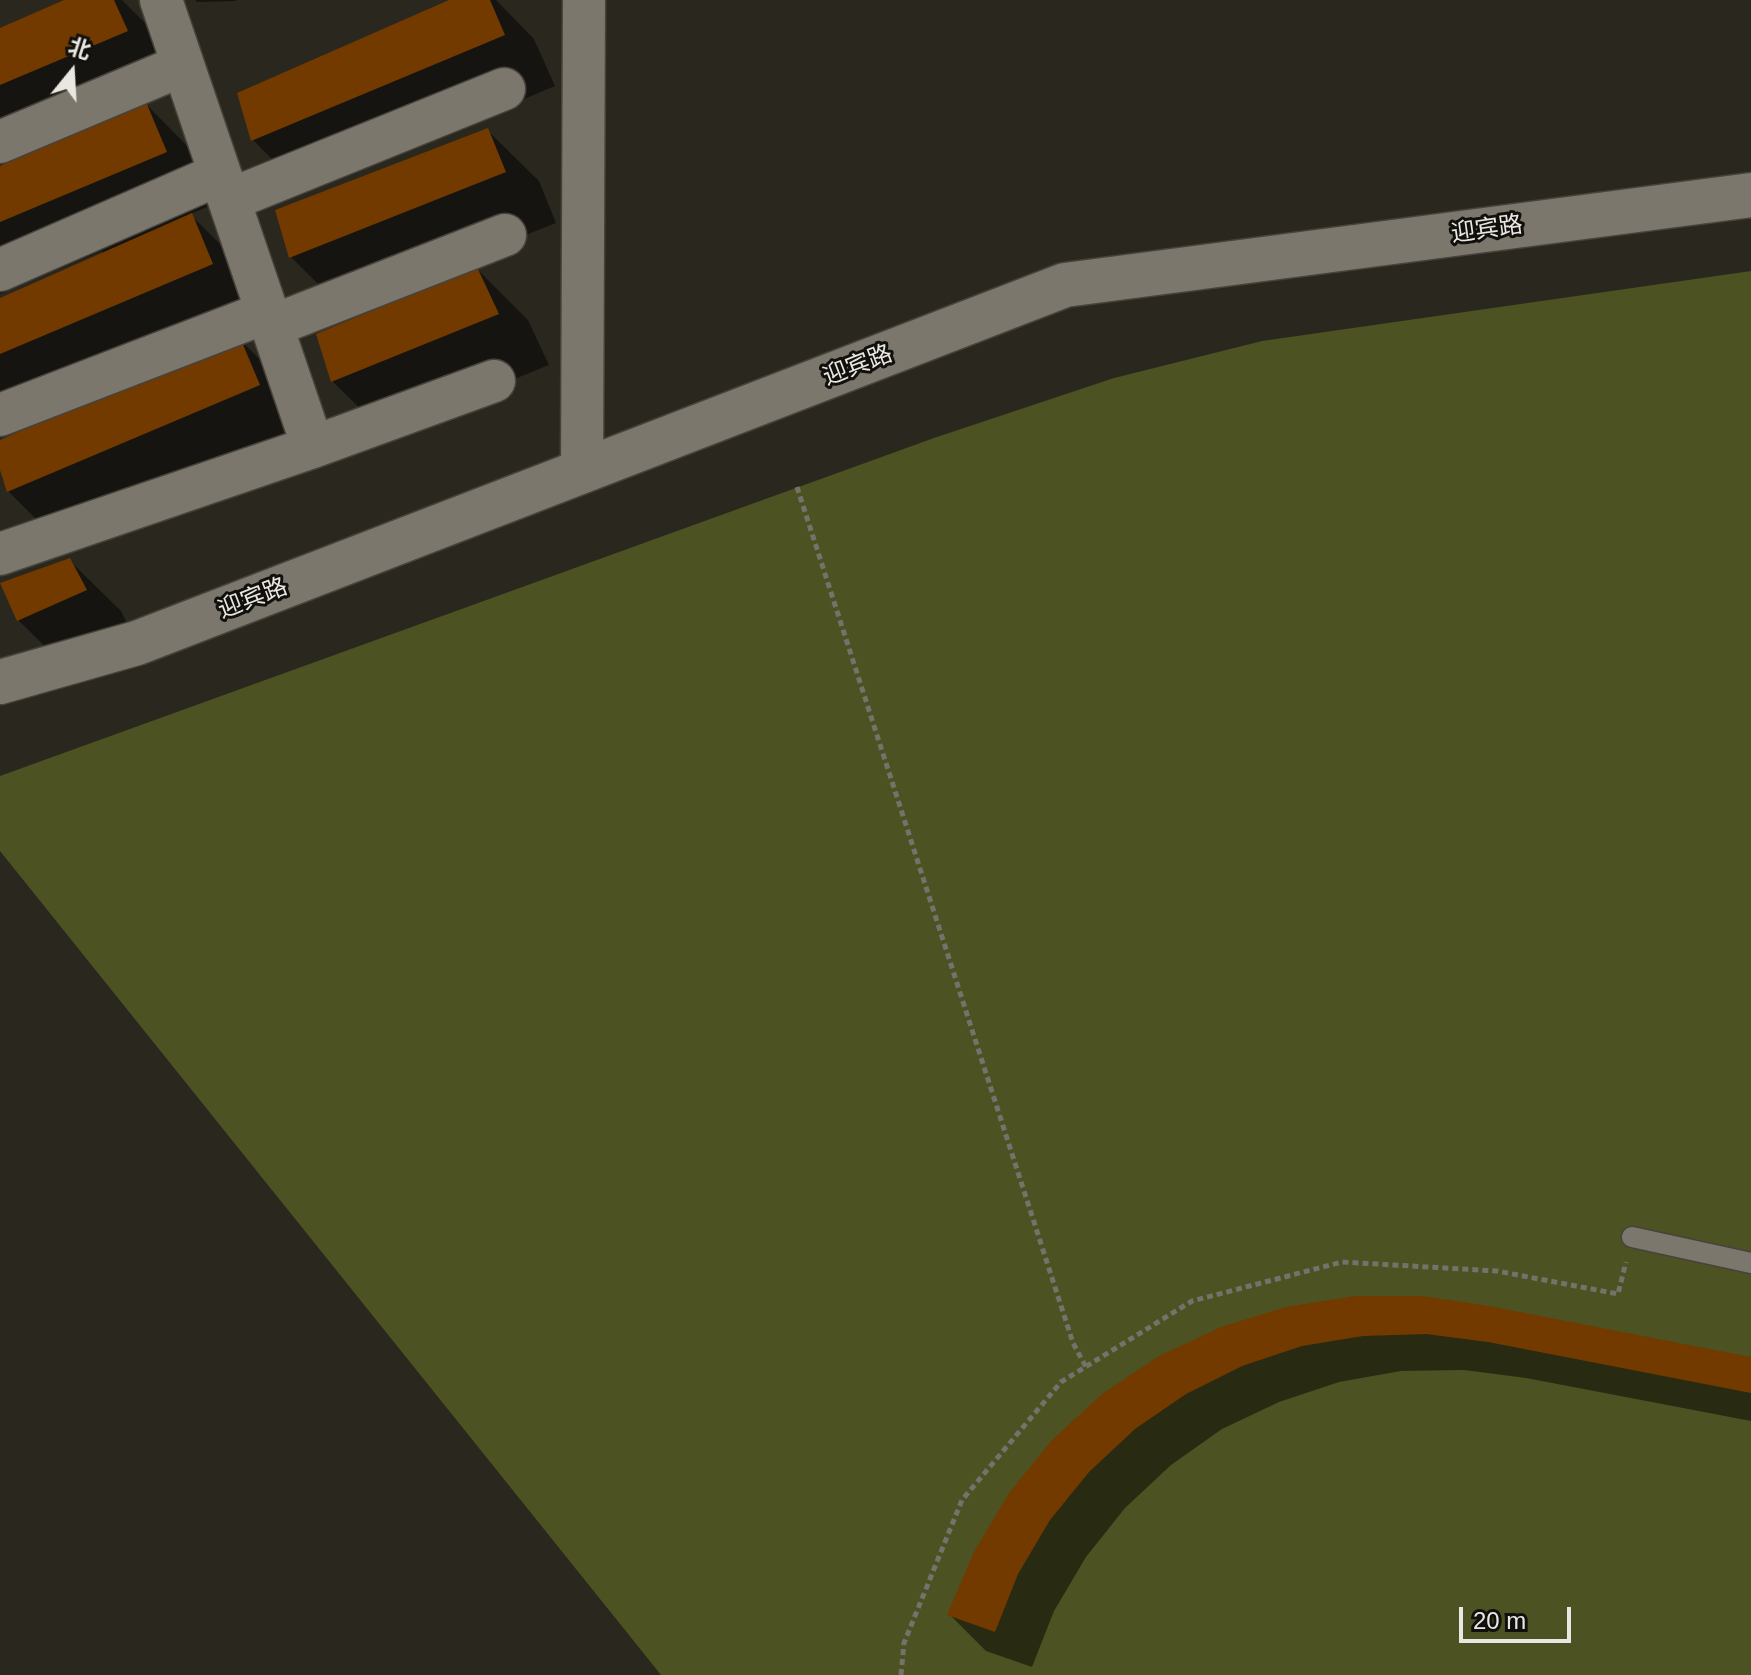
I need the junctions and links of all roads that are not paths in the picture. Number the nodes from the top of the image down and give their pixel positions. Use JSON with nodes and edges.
{"nodes":[{"id":1,"x":161,"y":0,"type":"edge"},
{"id":2,"x":584,"y":0,"type":"edge"},
{"id":3,"x":183,"y":65,"type":"junction"},
{"id":4,"x":504,"y":89,"type":"dead end"},
{"id":5,"x":0,"y":142,"type":"edge"},
{"id":6,"x":225,"y":187,"type":"junction"},
{"id":7,"x":1751,"y":195,"type":"edge"},
{"id":8,"x":505,"y":235,"type":"dead end"},
{"id":9,"x":0,"y":270,"type":"edge"},
{"id":10,"x":269,"y":319,"type":"junction"},
{"id":11,"x":494,"y":381,"type":"dead end"},
{"id":12,"x":0,"y":415,"type":"edge"},
{"id":13,"x":313,"y":447,"type":"junction"},
{"id":14,"x":582,"y":472,"type":"junction"},
{"id":15,"x":0,"y":554,"type":"edge"},
{"id":16,"x":0,"y":682,"type":"edge"},
{"id":17,"x":1632,"y":1237,"type":"dead end"},
{"id":18,"x":1751,"y":1263,"type":"edge"}],
"edges":[{"from":1,"to":3,"type":"street"},
{"from":2,"to":14,"type":"street"},
{"from":3,"to":5,"type":"street"},
{"from":3,"to":6,"type":"street"},
{"from":4,"to":6,"type":"street"},
{"from":6,"to":9,"type":"street"},
{"from":6,"to":10,"type":"street"},
{"from":7,"to":14,"type":"street","name":"迎宾路"},
{"from":8,"to":10,"type":"street"},
{"from":10,"to":12,"type":"street"},
{"from":10,"to":13,"type":"street"},
{"from":11,"to":13,"type":"street"},
{"from":13,"to":15,"type":"street"},
{"from":14,"to":16,"type":"street","name":"迎宾路"},
{"from":17,"to":18,"type":"lane"}]}
